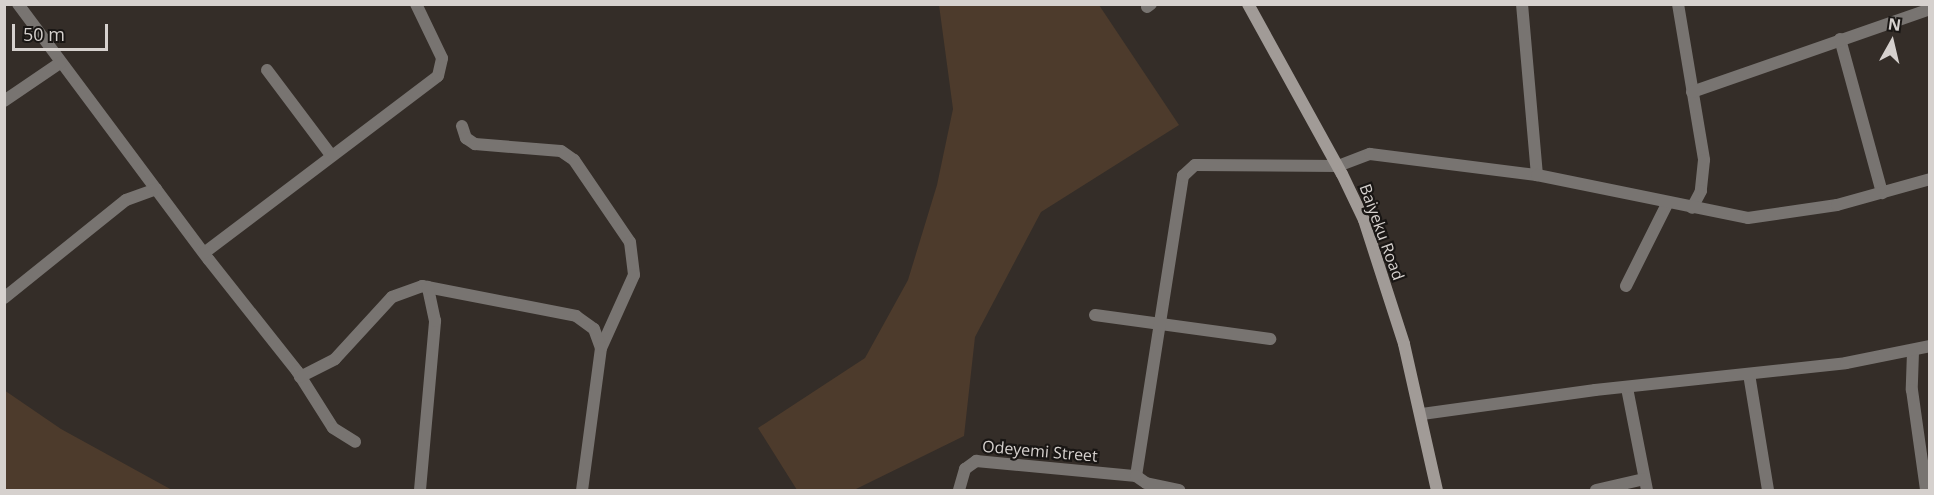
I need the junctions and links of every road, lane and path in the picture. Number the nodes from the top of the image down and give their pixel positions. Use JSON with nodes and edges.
{"nodes":[{"id":1,"x":18,"y":4,"type":"edge"},
{"id":2,"x":416,"y":4,"type":"edge"},
{"id":3,"x":1248,"y":4,"type":"edge"},
{"id":4,"x":1522,"y":4,"type":"edge"},
{"id":5,"x":1678,"y":4,"type":"edge"},
{"id":6,"x":1929,"y":9,"type":"edge"},
{"id":7,"x":1840,"y":39,"type":"junction"},
{"id":8,"x":60,"y":63,"type":"junction"},
{"id":9,"x":267,"y":70,"type":"dead end"},
{"id":10,"x":1692,"y":92,"type":"junction"},
{"id":11,"x":4,"y":101,"type":"edge"},
{"id":12,"x":462,"y":126,"type":"dead end"},
{"id":13,"x":330,"y":154,"type":"junction"},
{"id":14,"x":1338,"y":166,"type":"junction"},
{"id":15,"x":1537,"y":175,"type":"junction"},
{"id":16,"x":1929,"y":179,"type":"edge"},
{"id":17,"x":156,"y":189,"type":"junction"},
{"id":18,"x":1882,"y":193,"type":"junction"},
{"id":19,"x":1668,"y":202,"type":"junction"},
{"id":20,"x":1692,"y":208,"type":"junction"},
{"id":21,"x":204,"y":253,"type":"junction"},
{"id":22,"x":1626,"y":286,"type":"dead end"},
{"id":23,"x":428,"y":287,"type":"junction"},
{"id":24,"x":4,"y":298,"type":"edge"},
{"id":25,"x":1095,"y":315,"type":"dead end"},
{"id":26,"x":1160,"y":323,"type":"junction"},
{"id":27,"x":1270,"y":339,"type":"dead end"},
{"id":28,"x":1929,"y":346,"type":"edge"},
{"id":29,"x":601,"y":348,"type":"junction"},
{"id":30,"x":1913,"y":352,"type":"junction"},
{"id":31,"x":1749,"y":374,"type":"junction"},
{"id":32,"x":300,"y":377,"type":"junction"},
{"id":33,"x":1627,"y":388,"type":"junction"},
{"id":34,"x":1422,"y":414,"type":"junction"},
{"id":35,"x":355,"y":442,"type":"dead end"},
{"id":36,"x":1136,"y":476,"type":"junction"},
{"id":37,"x":1646,"y":485,"type":"edge"},
{"id":38,"x":420,"y":490,"type":"edge"},
{"id":39,"x":582,"y":490,"type":"edge"},
{"id":40,"x":959,"y":490,"type":"edge"},
{"id":41,"x":1179,"y":490,"type":"edge"},
{"id":42,"x":1437,"y":490,"type":"edge"},
{"id":43,"x":1596,"y":490,"type":"edge"},
{"id":44,"x":1768,"y":490,"type":"edge"},
{"id":45,"x":1926,"y":490,"type":"edge"}],
"edges":[{"from":1,"to":8,"type":"street"},
{"from":2,"to":13,"type":"street"},
{"from":3,"to":14,"type":"main road","name":"Baiyeku Road"},
{"from":4,"to":15,"type":"street"},
{"from":5,"to":10,"type":"street"},
{"from":6,"to":7,"type":"street"},
{"from":7,"to":10,"type":"street"},
{"from":7,"to":18,"type":"street"},
{"from":8,"to":11,"type":"street"},
{"from":8,"to":17,"type":"street"},
{"from":9,"to":13,"type":"street"},
{"from":10,"to":20,"type":"street"},
{"from":12,"to":29,"type":"street"},
{"from":13,"to":21,"type":"street"},
{"from":14,"to":15,"type":"street"},
{"from":14,"to":26,"type":"street"},
{"from":14,"to":34,"type":"main road","name":"Baiyeku Road"},
{"from":15,"to":19,"type":"street"},
{"from":16,"to":18,"type":"street"},
{"from":17,"to":21,"type":"street"},
{"from":17,"to":24,"type":"street"},
{"from":18,"to":20,"type":"street"},
{"from":19,"to":20,"type":"street"},
{"from":19,"to":22,"type":"street"},
{"from":21,"to":32,"type":"street"},
{"from":23,"to":29,"type":"street"},
{"from":23,"to":32,"type":"street"},
{"from":23,"to":38,"type":"street"},
{"from":25,"to":26,"type":"street"},
{"from":26,"to":27,"type":"street"},
{"from":26,"to":36,"type":"street"},
{"from":28,"to":30,"type":"street"},
{"from":29,"to":39,"type":"street"},
{"from":30,"to":31,"type":"street"},
{"from":30,"to":45,"type":"street"},
{"from":31,"to":33,"type":"street"},
{"from":31,"to":44,"type":"street"},
{"from":32,"to":35,"type":"street"},
{"from":33,"to":34,"type":"street"},
{"from":33,"to":37,"type":"street"},
{"from":34,"to":42,"type":"main road","name":"Baiyeku Road"},
{"from":36,"to":40,"type":"street","name":"Odeyemi Street"},
{"from":36,"to":41,"type":"street","name":"Odeyemi Street"},
{"from":37,"to":43,"type":"street"}]}
